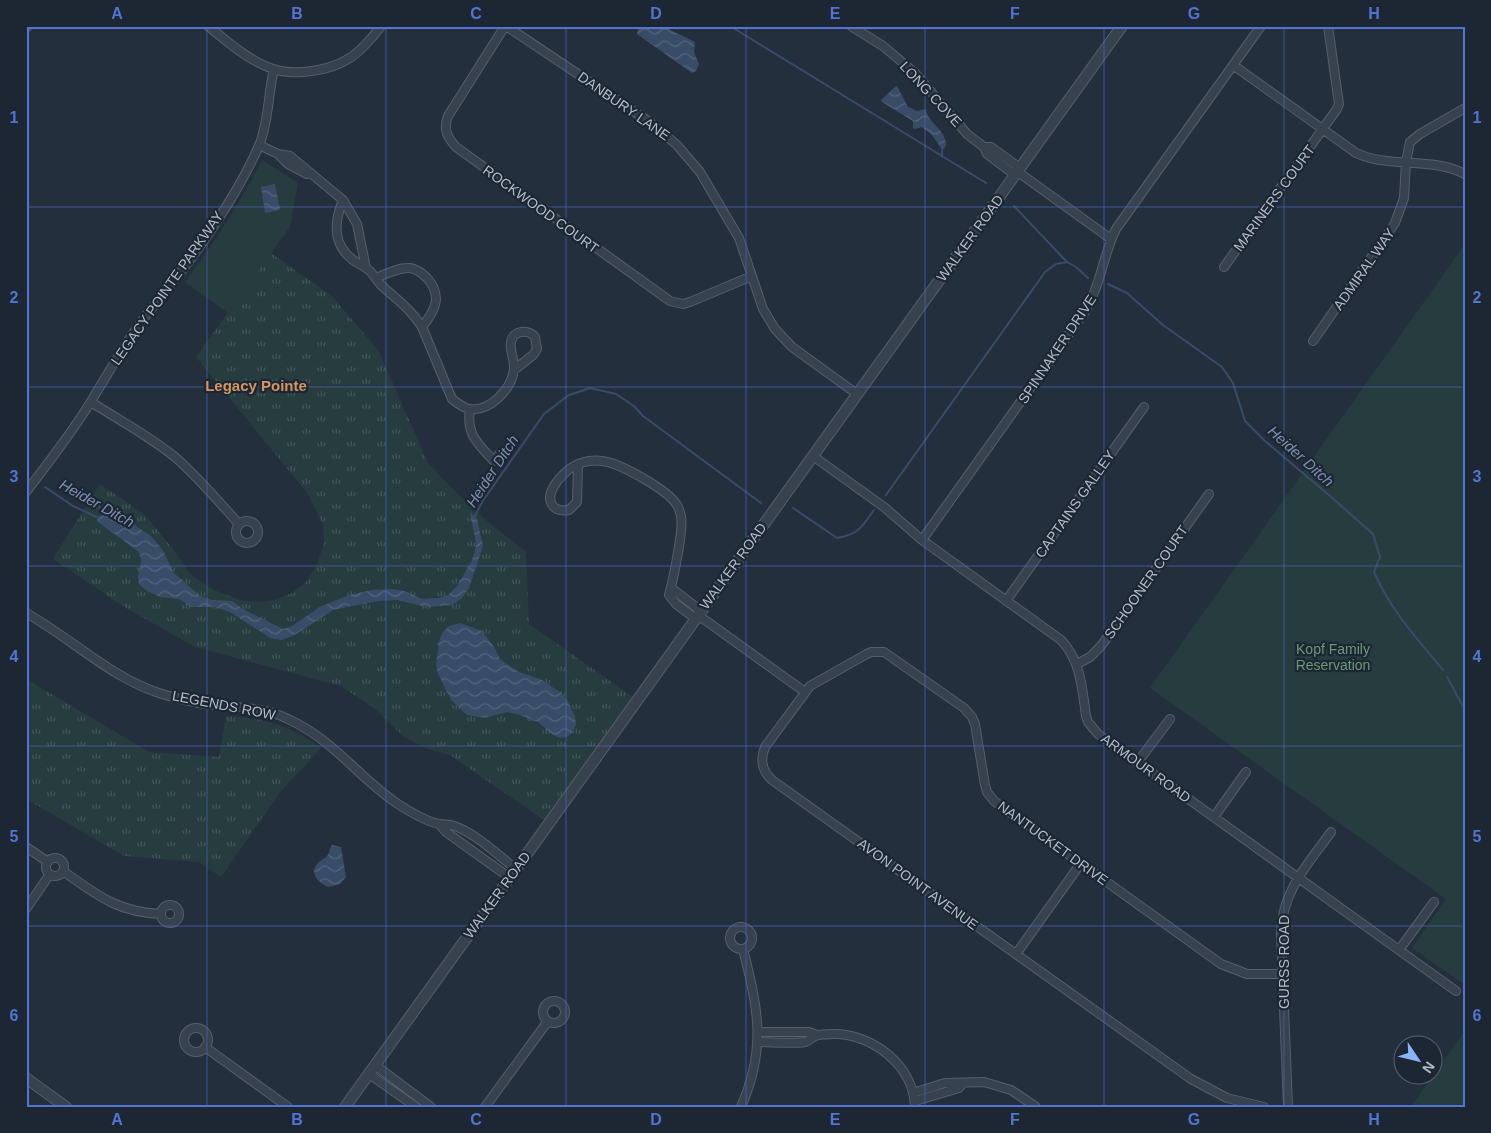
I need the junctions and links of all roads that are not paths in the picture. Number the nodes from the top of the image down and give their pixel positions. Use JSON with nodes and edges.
{"nodes":[{"id":1,"x":208,"y":26,"type":"edge"},
{"id":2,"x":381,"y":26,"type":"edge"},
{"id":3,"x":506,"y":26,"type":"edge"},
{"id":4,"x":851,"y":26,"type":"edge"},
{"id":5,"x":1122,"y":26,"type":"edge"},
{"id":6,"x":1261,"y":26,"type":"edge"},
{"id":7,"x":1328,"y":26,"type":"edge"},
{"id":8,"x":1234,"y":65,"type":"junction"},
{"id":9,"x":274,"y":69,"type":"junction"},
{"id":10,"x":1465,"y":108,"type":"edge"},
{"id":11,"x":1323,"y":129,"type":"junction"},
{"id":12,"x":259,"y":145,"type":"junction"},
{"id":13,"x":1406,"y":162,"type":"junction"},
{"id":14,"x":1017,"y":172,"type":"junction"},
{"id":15,"x":1465,"y":174,"type":"edge"},
{"id":16,"x":342,"y":200,"type":"junction"},
{"id":17,"x":1111,"y":239,"type":"junction"},
{"id":18,"x":366,"y":268,"type":"junction"},
{"id":19,"x":1224,"y":268,"type":"dead end"},
{"id":20,"x":752,"y":276,"type":"junction"},
{"id":21,"x":376,"y":278,"type":"junction"},
{"id":22,"x":422,"y":327,"type":"junction"},
{"id":23,"x":1313,"y":341,"type":"dead end"},
{"id":24,"x":514,"y":370,"type":"junction"},
{"id":25,"x":857,"y":394,"type":"junction"},
{"id":26,"x":91,"y":402,"type":"junction"},
{"id":27,"x":1144,"y":406,"type":"dead end"},
{"id":28,"x":470,"y":409,"type":"junction"},
{"id":29,"x":500,"y":453,"type":"dead end"},
{"id":30,"x":813,"y":456,"type":"junction"},
{"id":31,"x":578,"y":464,"type":"junction"},
{"id":32,"x":26,"y":492,"type":"edge"},
{"id":33,"x":1209,"y":494,"type":"dead end"},
{"id":34,"x":239,"y":524,"type":"dead end"},
{"id":35,"x":922,"y":540,"type":"junction"},
{"id":36,"x":1006,"y":600,"type":"junction"},
{"id":37,"x":26,"y":613,"type":"edge"},
{"id":38,"x":698,"y":615,"type":"junction"},
{"id":39,"x":1077,"y":664,"type":"junction"},
{"id":40,"x":805,"y":692,"type":"junction"},
{"id":41,"x":1170,"y":719,"type":"dead end"},
{"id":42,"x":1137,"y":763,"type":"junction"},
{"id":43,"x":1246,"y":772,"type":"dead end"},
{"id":44,"x":1214,"y":818,"type":"junction"},
{"id":45,"x":1331,"y":832,"type":"dead end"},
{"id":46,"x":26,"y":847,"type":"edge"},
{"id":47,"x":48,"y":862,"type":"junction"},
{"id":48,"x":1081,"y":863,"type":"junction"},
{"id":49,"x":63,"y":871,"type":"junction"},
{"id":50,"x":513,"y":873,"type":"junction"},
{"id":51,"x":50,"y":874,"type":"junction"},
{"id":52,"x":1299,"y":878,"type":"junction"},
{"id":53,"x":1434,"y":902,"type":"dead end"},
{"id":54,"x":26,"y":909,"type":"edge"},
{"id":55,"x":161,"y":914,"type":"dead end"},
{"id":56,"x":743,"y":949,"type":"dead end"},
{"id":57,"x":1399,"y":950,"type":"junction"},
{"id":58,"x":1016,"y":954,"type":"junction"},
{"id":59,"x":1282,"y":974,"type":"junction"},
{"id":60,"x":1456,"y":991,"type":"dead end"},
{"id":61,"x":548,"y":1021,"type":"dead end"},
{"id":62,"x":759,"y":1032,"type":"junction"},
{"id":63,"x":817,"y":1035,"type":"junction"},
{"id":64,"x":758,"y":1042,"type":"junction"},
{"id":65,"x":205,"y":1047,"type":"dead end"},
{"id":66,"x":372,"y":1069,"type":"junction"},
{"id":67,"x":26,"y":1078,"type":"edge"},
{"id":68,"x":963,"y":1083,"type":"junction"},
{"id":69,"x":913,"y":1092,"type":"junction"},
{"id":70,"x":915,"y":1104,"type":"edge"},
{"id":71,"x":66,"y":1107,"type":"edge"},
{"id":72,"x":288,"y":1107,"type":"edge"},
{"id":73,"x":345,"y":1107,"type":"edge"},
{"id":74,"x":416,"y":1107,"type":"edge"},
{"id":75,"x":431,"y":1107,"type":"edge"},
{"id":76,"x":485,"y":1107,"type":"edge"},
{"id":77,"x":741,"y":1107,"type":"edge"},
{"id":78,"x":1036,"y":1107,"type":"edge"},
{"id":79,"x":1264,"y":1107,"type":"edge"},
{"id":80,"x":1288,"y":1107,"type":"edge"}],
"edges":[{"from":1,"to":9,"type":"street"},
{"from":2,"to":9,"type":"street"},
{"from":3,"to":20,"type":"street","name":"DANBURY LANE"},
{"from":3,"to":20,"type":"street","name":"ROCKWOOD COURT"},
{"from":4,"to":14,"type":"street","name":"LONG COVE"},
{"from":5,"to":14,"type":"street","name":"WALKER ROAD"},
{"from":6,"to":8,"type":"street","name":"SPINNAKER DRIVE"},
{"from":7,"to":11,"type":"street","name":"MARINERS COURT"},
{"from":8,"to":11,"type":"street"},
{"from":8,"to":17,"type":"street","name":"SPINNAKER DRIVE"},
{"from":9,"to":12,"type":"street","name":"LEGACY POINTE PARKWAY"},
{"from":10,"to":13,"type":"street","name":"ADMIRAL WAY"},
{"from":11,"to":13,"type":"street"},
{"from":11,"to":19,"type":"street","name":"MARINERS COURT"},
{"from":12,"to":16,"type":"street"},
{"from":12,"to":26,"type":"street","name":"LEGACY POINTE PARKWAY"},
{"from":13,"to":15,"type":"street"},
{"from":13,"to":23,"type":"street","name":"ADMIRAL WAY"},
{"from":14,"to":17,"type":"street","name":"LONG COVE"},
{"from":14,"to":25,"type":"street","name":"WALKER ROAD"},
{"from":16,"to":18,"type":"street"},
{"from":16,"to":18,"type":"street"},
{"from":17,"to":35,"type":"street","name":"SPINNAKER DRIVE"},
{"from":18,"to":21,"type":"street"},
{"from":20,"to":25,"type":"street","name":"DANBURY LANE"},
{"from":21,"to":22,"type":"street"},
{"from":21,"to":22,"type":"street"},
{"from":22,"to":28,"type":"street"},
{"from":24,"to":24,"type":"street"},
{"from":24,"to":28,"type":"street"},
{"from":25,"to":30,"type":"street","name":"WALKER ROAD"},
{"from":26,"to":32,"type":"street","name":"LEGACY POINTE PARKWAY"},
{"from":26,"to":34,"type":"street"},
{"from":27,"to":36,"type":"street","name":"CAPTAINS GALLEY"},
{"from":28,"to":29,"type":"street"},
{"from":30,"to":35,"type":"street","name":"ARMOUR ROAD"},
{"from":30,"to":38,"type":"street","name":"WALKER ROAD"},
{"from":31,"to":31,"type":"street"},
{"from":31,"to":38,"type":"street"},
{"from":33,"to":39,"type":"street","name":"SCHOONER COURT"},
{"from":35,"to":36,"type":"street","name":"ARMOUR ROAD"},
{"from":36,"to":39,"type":"street","name":"ARMOUR ROAD"},
{"from":37,"to":50,"type":"street","name":"LEGENDS ROW"},
{"from":38,"to":40,"type":"street"},
{"from":38,"to":50,"type":"street","name":"WALKER ROAD"},
{"from":39,"to":42,"type":"street","name":"ARMOUR ROAD"},
{"from":40,"to":48,"type":"street","name":"NANTUCKET DRIVE"},
{"from":40,"to":58,"type":"street","name":"AVON POINT AVENUE"},
{"from":41,"to":42,"type":"street"},
{"from":42,"to":44,"type":"street","name":"ARMOUR ROAD"},
{"from":43,"to":44,"type":"street"},
{"from":44,"to":52,"type":"street","name":"ARMOUR ROAD"},
{"from":45,"to":52,"type":"street","name":"GURSS ROAD"},
{"from":46,"to":47,"type":"street"},
{"from":47,"to":49,"type":"street"},
{"from":47,"to":51,"type":"street"},
{"from":48,"to":58,"type":"street"},
{"from":48,"to":59,"type":"street","name":"NANTUCKET DRIVE"},
{"from":49,"to":51,"type":"street"},
{"from":49,"to":55,"type":"street"},
{"from":50,"to":66,"type":"street","name":"WALKER ROAD"},
{"from":51,"to":54,"type":"street"},
{"from":52,"to":57,"type":"street","name":"ARMOUR ROAD"},
{"from":52,"to":59,"type":"street","name":"GURSS ROAD"},
{"from":53,"to":57,"type":"street"},
{"from":56,"to":62,"type":"street"},
{"from":57,"to":60,"type":"street","name":"ARMOUR ROAD"},
{"from":58,"to":79,"type":"street","name":"AVON POINT AVENUE"},
{"from":59,"to":80,"type":"street","name":"GURSS ROAD"},
{"from":61,"to":76,"type":"street"},
{"from":62,"to":63,"type":"street"},
{"from":62,"to":64,"type":"street"},
{"from":63,"to":64,"type":"street"},
{"from":63,"to":69,"type":"street"},
{"from":64,"to":77,"type":"street"},
{"from":65,"to":72,"type":"street"},
{"from":66,"to":73,"type":"street","name":"WALKER ROAD"},
{"from":66,"to":74,"type":"street"},
{"from":66,"to":75,"type":"street"},
{"from":67,"to":71,"type":"street"},
{"from":68,"to":69,"type":"street"},
{"from":68,"to":70,"type":"street"},
{"from":68,"to":78,"type":"street"},
{"from":69,"to":70,"type":"street"}]}
